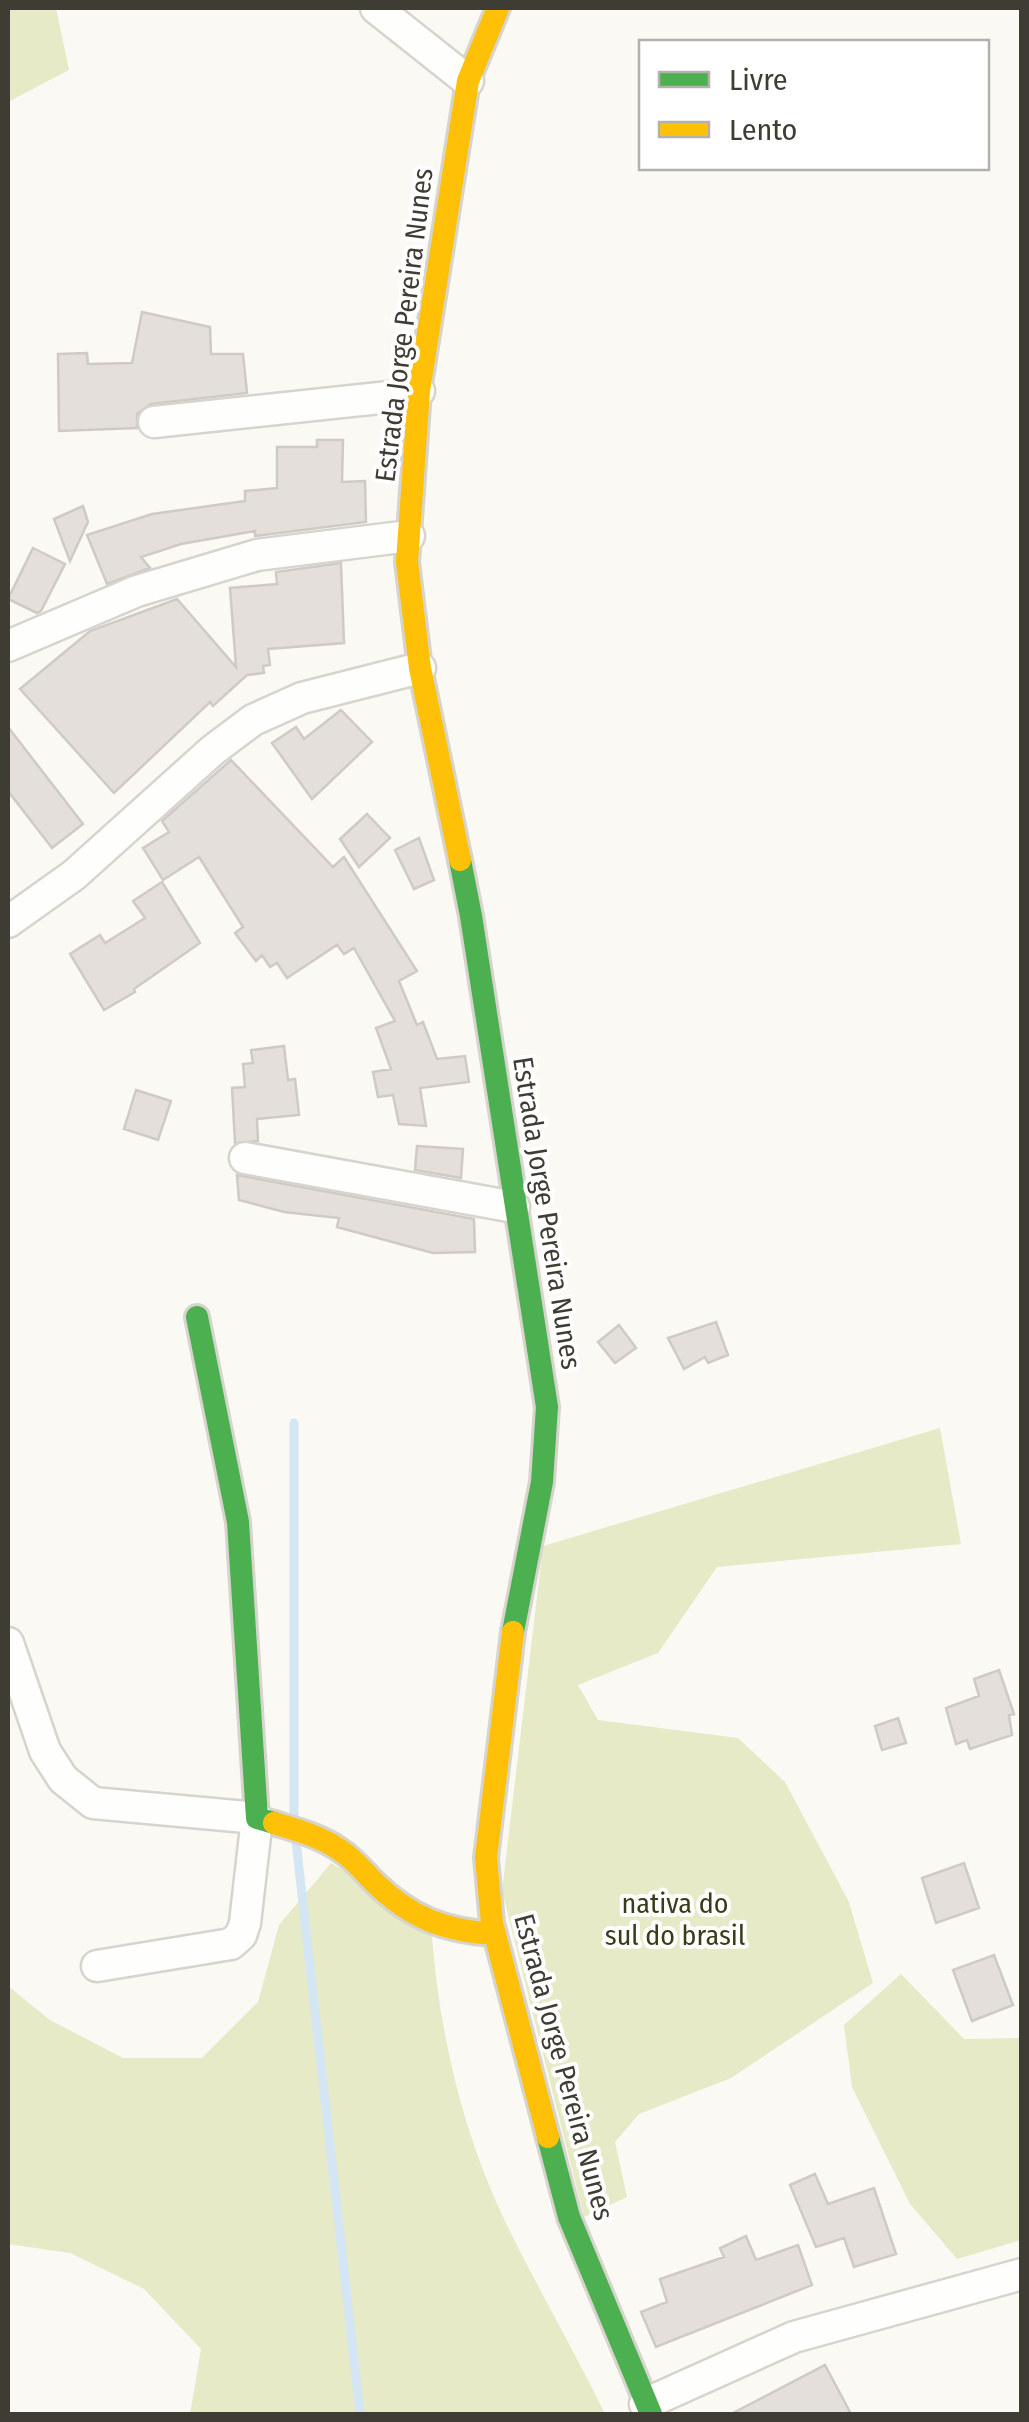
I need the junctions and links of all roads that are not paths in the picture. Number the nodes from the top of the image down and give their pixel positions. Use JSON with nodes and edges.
{"nodes":[{"id":1,"x":376,"y":8,"type":"edge"},
{"id":2,"x":498,"y":8,"type":"edge"},
{"id":3,"x":468,"y":82,"type":"junction"},
{"id":4,"x":420,"y":390,"type":"junction"},
{"id":5,"x":154,"y":422,"type":"dead end"},
{"id":6,"x":409,"y":536,"type":"junction"},
{"id":7,"x":8,"y":646,"type":"edge"},
{"id":8,"x":420,"y":668,"type":"junction"},
{"id":9,"x":8,"y":922,"type":"edge"},
{"id":10,"x":245,"y":1158,"type":"dead end"},
{"id":11,"x":514,"y":1207,"type":"junction"},
{"id":12,"x":197,"y":1317,"type":"dead end"},
{"id":13,"x":8,"y":1644,"type":"edge"},
{"id":14,"x":257,"y":1818,"type":"junction"},
{"id":15,"x":494,"y":1934,"type":"junction"},
{"id":16,"x":96,"y":1966,"type":"dead end"},
{"id":17,"x":1022,"y":2274,"type":"edge"},
{"id":18,"x":648,"y":2409,"type":"edge"}],
"edges":[{"from":1,"to":3,"type":"street"},
{"from":2,"to":3,"type":"street","name":"Estrada Jorge Pereira Nunes"},
{"from":3,"to":4,"type":"street","name":"Estrada Jorge Pereira Nunes"},
{"from":4,"to":5,"type":"street"},
{"from":4,"to":6,"type":"street","name":"Estrada Jorge Pereira Nunes"},
{"from":6,"to":7,"type":"street"},
{"from":6,"to":8,"type":"street","name":"Estrada Jorge Pereira Nunes"},
{"from":8,"to":9,"type":"street"},
{"from":8,"to":11,"type":"street","name":"Estrada Jorge Pereira Nunes"},
{"from":10,"to":11,"type":"street"},
{"from":11,"to":15,"type":"street","name":"Estrada Jorge Pereira Nunes"},
{"from":12,"to":14,"type":"street"},
{"from":13,"to":14,"type":"street"},
{"from":14,"to":15,"type":"street"},
{"from":14,"to":16,"type":"street"},
{"from":15,"to":18,"type":"street","name":"Estrada Jorge Pereira Nunes"},
{"from":17,"to":18,"type":"street"}]}
